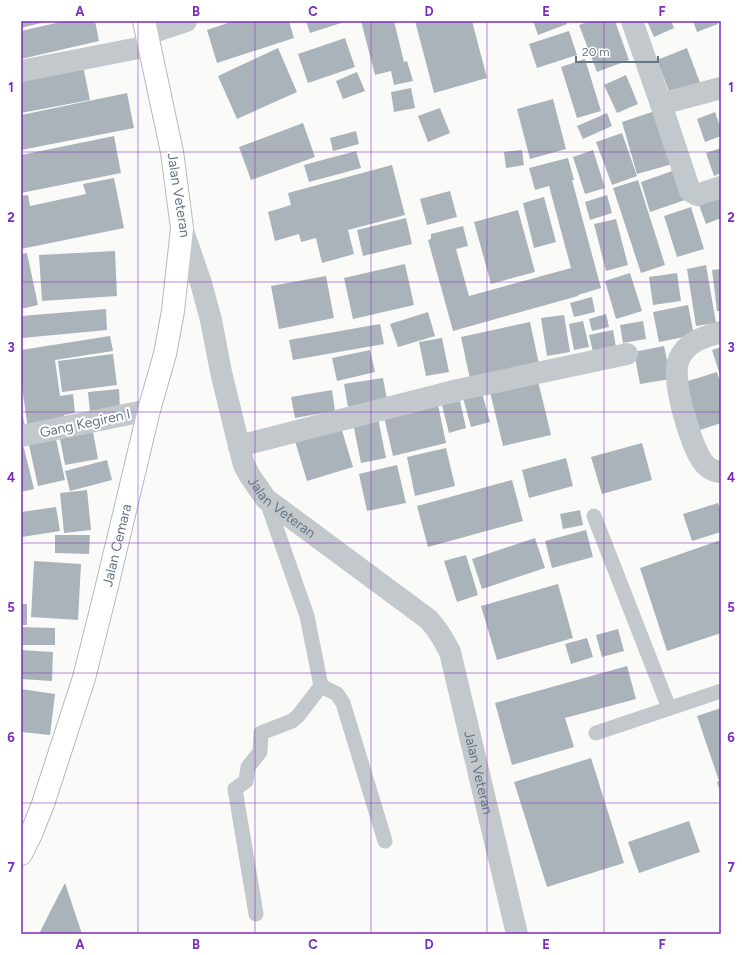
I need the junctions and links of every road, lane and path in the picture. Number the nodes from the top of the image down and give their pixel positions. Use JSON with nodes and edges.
{"nodes":[{"id":1,"x":186,"y":21,"type":"edge"},
{"id":2,"x":632,"y":21,"type":"edge"},
{"id":3,"x":147,"y":34,"type":"edge"},
{"id":4,"x":21,"y":71,"type":"edge"},
{"id":5,"x":721,"y":88,"type":"edge"},
{"id":6,"x":661,"y":104,"type":"junction"},
{"id":7,"x":721,"y":188,"type":"edge"},
{"id":8,"x":182,"y":228,"type":"junction"},
{"id":9,"x":721,"y":332,"type":"edge"},
{"id":10,"x":626,"y":354,"type":"dead end"},
{"id":11,"x":149,"y":410,"type":"junction"},
{"id":12,"x":21,"y":436,"type":"edge"},
{"id":13,"x":239,"y":446,"type":"junction"},
{"id":14,"x":721,"y":472,"type":"edge"},
{"id":15,"x":266,"y":499,"type":"junction"},
{"id":16,"x":594,"y":516,"type":"dead end"},
{"id":17,"x":322,"y":686,"type":"junction"},
{"id":18,"x":721,"y":690,"type":"edge"},
{"id":19,"x":669,"y":708,"type":"junction"},
{"id":20,"x":596,"y":733,"type":"dead end"},
{"id":21,"x":386,"y":841,"type":"dead end"},
{"id":22,"x":21,"y":854,"type":"edge"},
{"id":23,"x":256,"y":914,"type":"dead end"},
{"id":24,"x":517,"y":934,"type":"edge"}],
"edges":[{"from":1,"to":3,"type":"street"},
{"from":2,"to":6,"type":"street"},
{"from":3,"to":4,"type":"street"},
{"from":3,"to":8,"type":"main road","name":"Jalan Veteran"},
{"from":5,"to":6,"type":"street"},
{"from":6,"to":7,"type":"street"},
{"from":8,"to":11,"type":"main road","name":"Jalan Cemara"},
{"from":8,"to":13,"type":"street","name":"Jalan Veteran"},
{"from":9,"to":14,"type":"street"},
{"from":10,"to":13,"type":"street"},
{"from":11,"to":12,"type":"street","name":"Gang Kegiren I"},
{"from":11,"to":22,"type":"main road","name":"Jalan Cemara"},
{"from":13,"to":15,"type":"street","name":"Jalan Veteran"},
{"from":15,"to":17,"type":"lane"},
{"from":15,"to":24,"type":"street","name":"Jalan Veteran"},
{"from":16,"to":19,"type":"lane"},
{"from":17,"to":21,"type":"lane"},
{"from":17,"to":23,"type":"lane"},
{"from":18,"to":19,"type":"lane"},
{"from":19,"to":20,"type":"lane"}]}
